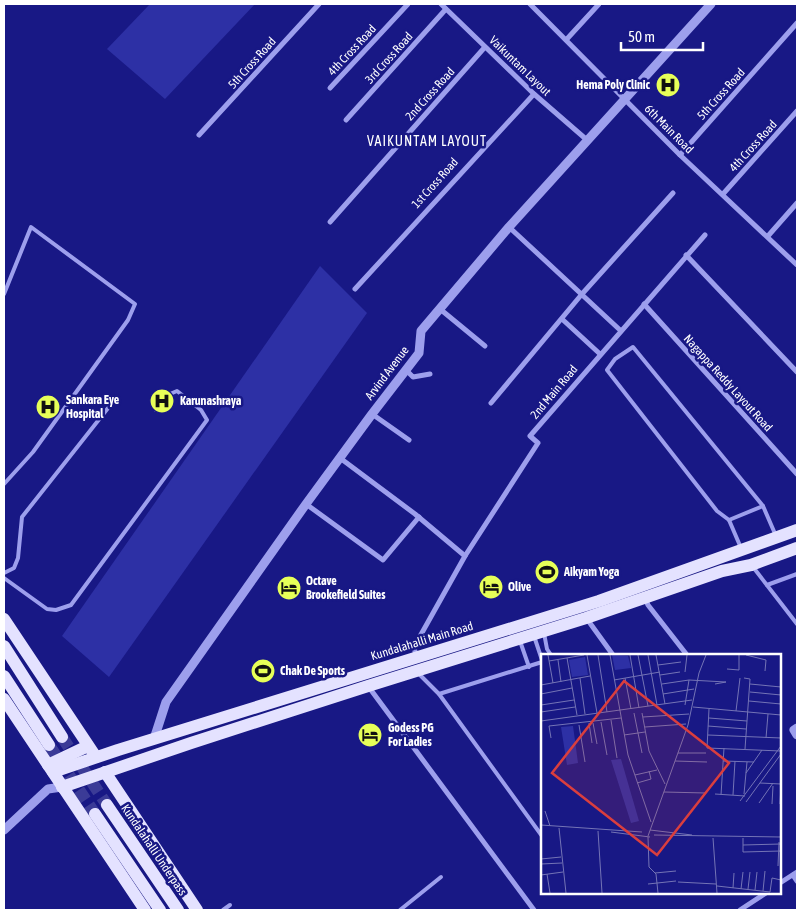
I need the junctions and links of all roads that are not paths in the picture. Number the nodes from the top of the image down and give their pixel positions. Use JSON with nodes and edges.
{"nodes":[{"id":1,"x":319,"y":4,"type":"edge"},
{"id":2,"x":408,"y":4,"type":"edge"},
{"id":3,"x":441,"y":4,"type":"edge"},
{"id":4,"x":530,"y":4,"type":"edge"},
{"id":5,"x":599,"y":4,"type":"edge"},
{"id":6,"x":711,"y":4,"type":"edge"},
{"id":7,"x":446,"y":9,"type":"junction"},
{"id":8,"x":797,"y":23,"type":"edge"},
{"id":9,"x":566,"y":40,"type":"junction"},
{"id":10,"x":486,"y":47,"type":"junction"},
{"id":11,"x":330,"y":88,"type":"dead end"},
{"id":12,"x":534,"y":94,"type":"junction"},
{"id":13,"x":624,"y":99,"type":"junction"},
{"id":14,"x":797,"y":112,"type":"edge"},
{"id":15,"x":346,"y":120,"type":"dead end"},
{"id":16,"x":199,"y":135,"type":"dead end"},
{"id":17,"x":587,"y":140,"type":"junction"},
{"id":18,"x":680,"y":155,"type":"junction"},
{"id":19,"x":674,"y":193,"type":"dead end"},
{"id":20,"x":723,"y":194,"type":"junction"},
{"id":21,"x":797,"y":203,"type":"edge"},
{"id":22,"x":330,"y":222,"type":"dead end"},
{"id":23,"x":509,"y":227,"type":"junction"},
{"id":24,"x":705,"y":235,"type":"dead end"},
{"id":25,"x":768,"y":236,"type":"junction"},
{"id":26,"x":686,"y":255,"type":"junction"},
{"id":27,"x":797,"y":265,"type":"edge"},
{"id":28,"x":355,"y":289,"type":"dead end"},
{"id":29,"x":4,"y":294,"type":"edge"},
{"id":30,"x":582,"y":294,"type":"junction"},
{"id":31,"x":644,"y":304,"type":"junction"},
{"id":32,"x":440,"y":309,"type":"junction"},
{"id":33,"x":562,"y":319,"type":"junction"},
{"id":34,"x":620,"y":330,"type":"junction"},
{"id":35,"x":484,"y":346,"type":"dead end"},
{"id":36,"x":600,"y":354,"type":"junction"},
{"id":37,"x":406,"y":370,"type":"junction"},
{"id":38,"x":797,"y":372,"type":"edge"},
{"id":39,"x":430,"y":374,"type":"dead end"},
{"id":40,"x":112,"y":403,"type":"dead end"},
{"id":41,"x":491,"y":404,"type":"dead end"},
{"id":42,"x":156,"y":410,"type":"dead end"},
{"id":43,"x":372,"y":414,"type":"junction"},
{"id":44,"x":409,"y":440,"type":"dead end"},
{"id":45,"x":340,"y":458,"type":"junction"},
{"id":46,"x":797,"y":474,"type":"edge"},
{"id":47,"x":4,"y":484,"type":"edge"},
{"id":48,"x":306,"y":504,"type":"junction"},
{"id":49,"x":763,"y":506,"type":"junction"},
{"id":50,"x":419,"y":517,"type":"junction"},
{"id":51,"x":729,"y":520,"type":"junction"},
{"id":52,"x":797,"y":530,"type":"edge"},
{"id":53,"x":777,"y":538,"type":"junction"},
{"id":54,"x":797,"y":548,"type":"edge"},
{"id":55,"x":742,"y":551,"type":"junction"},
{"id":56,"x":465,"y":556,"type":"junction"},
{"id":57,"x":752,"y":564,"type":"junction"},
{"id":58,"x":4,"y":573,"type":"edge"},
{"id":59,"x":797,"y":574,"type":"edge"},
{"id":60,"x":4,"y":578,"type":"edge"},
{"id":61,"x":767,"y":585,"type":"junction"},
{"id":62,"x":645,"y":598,"type":"junction"},
{"id":63,"x":586,"y":618,"type":"junction"},
{"id":64,"x":4,"y":619,"type":"edge"},
{"id":65,"x":797,"y":624,"type":"edge"},
{"id":66,"x":516,"y":626,"type":"junction"},
{"id":67,"x":539,"y":633,"type":"junction"},
{"id":68,"x":520,"y":639,"type":"junction"},
{"id":69,"x":4,"y":646,"type":"edge"},
{"id":70,"x":541,"y":654,"type":"edge"},
{"id":71,"x":551,"y":654,"type":"edge"},
{"id":72,"x":612,"y":654,"type":"edge"},
{"id":73,"x":686,"y":654,"type":"edge"},
{"id":74,"x":541,"y":661,"type":"edge"},
{"id":75,"x":416,"y":664,"type":"junction"},
{"id":76,"x":529,"y":667,"type":"junction"},
{"id":77,"x":4,"y":676,"type":"edge"},
{"id":78,"x":368,"y":686,"type":"junction"},
{"id":79,"x":439,"y":694,"type":"junction"},
{"id":80,"x":5,"y":705,"type":"edge"},
{"id":81,"x":62,"y":737,"type":"tunnel mouth"},
{"id":82,"x":154,"y":739,"type":"junction"},
{"id":83,"x":49,"y":745,"type":"tunnel mouth"},
{"id":84,"x":88,"y":746,"type":"junction"},
{"id":85,"x":96,"y":758,"type":"junction"},
{"id":86,"x":50,"y":769,"type":"junction"},
{"id":87,"x":105,"y":772,"type":"junction"},
{"id":88,"x":62,"y":787,"type":"junction"},
{"id":89,"x":48,"y":788,"type":"junction"},
{"id":90,"x":107,"y":805,"type":"tunnel mouth"},
{"id":91,"x":95,"y":814,"type":"tunnel mouth"},
{"id":92,"x":4,"y":830,"type":"edge"},
{"id":93,"x":541,"y":835,"type":"edge"},
{"id":94,"x":795,"y":873,"type":"edge"},
{"id":95,"x":441,"y":877,"type":"dead end"},
{"id":96,"x":797,"y":881,"type":"edge"},
{"id":97,"x":781,"y":883,"type":"edge"},
{"id":98,"x":764,"y":894,"type":"edge"},
{"id":99,"x":230,"y":905,"type":"dead end"},
{"id":100,"x":145,"y":910,"type":"edge"},
{"id":101,"x":160,"y":910,"type":"edge"},
{"id":102,"x":178,"y":910,"type":"edge"},
{"id":103,"x":196,"y":910,"type":"edge"},
{"id":104,"x":223,"y":910,"type":"edge"},
{"id":105,"x":400,"y":910,"type":"edge"},
{"id":106,"x":534,"y":910,"type":"edge"},
{"id":107,"x":740,"y":910,"type":"edge"}],
"edges":[{"from":1,"to":16,"type":"street","name":"5th Cross Road"},
{"from":2,"to":11,"type":"street","name":"4th Cross Road"},
{"from":3,"to":7,"type":"street","name":"Vaikuntam Layout"},
{"from":4,"to":9,"type":"street","name":"6th Main Road"},
{"from":5,"to":9,"type":"street"},
{"from":6,"to":13,"type":"street","name":"Arvind Avenue"},
{"from":7,"to":10,"type":"street","name":"Vaikuntam Layout"},
{"from":7,"to":15,"type":"street","name":"3rd Cross Road"},
{"from":8,"to":18,"type":"street","name":"5th Cross Road"},
{"from":9,"to":13,"type":"street","name":"6th Main Road"},
{"from":10,"to":12,"type":"street","name":"Vaikuntam Layout"},
{"from":10,"to":22,"type":"street","name":"2nd Cross Road"},
{"from":12,"to":17,"type":"street","name":"Vaikuntam Layout"},
{"from":12,"to":28,"type":"street","name":"1st Cross Road"},
{"from":13,"to":17,"type":"street","name":"Arvind Avenue"},
{"from":13,"to":18,"type":"street","name":"6th Main Road"},
{"from":14,"to":20,"type":"street","name":"4th Cross Road"},
{"from":17,"to":23,"type":"street","name":"Arvind Avenue"},
{"from":18,"to":20,"type":"street","name":"6th Main Road"},
{"from":19,"to":30,"type":"street"},
{"from":20,"to":25,"type":"street","name":"6th Main Road"},
{"from":21,"to":25,"type":"street"},
{"from":23,"to":30,"type":"street"},
{"from":23,"to":32,"type":"street","name":"Arvind Avenue"},
{"from":24,"to":26,"type":"street","name":"2nd Main Road"},
{"from":25,"to":27,"type":"street","name":"6th Main Road"},
{"from":26,"to":31,"type":"street","name":"2nd Main Road"},
{"from":26,"to":38,"type":"street"},
{"from":29,"to":47,"type":"lane"},
{"from":30,"to":33,"type":"street"},
{"from":30,"to":34,"type":"street"},
{"from":31,"to":34,"type":"street","name":"2nd Main Road"},
{"from":31,"to":46,"type":"street","name":"Nagappa Reddy Layout Road"},
{"from":32,"to":35,"type":"street"},
{"from":32,"to":37,"type":"street","name":"Arvind Avenue"},
{"from":33,"to":36,"type":"street"},
{"from":33,"to":41,"type":"street"},
{"from":34,"to":36,"type":"street","name":"2nd Main Road"},
{"from":36,"to":56,"type":"street","name":"2nd Main Road"},
{"from":37,"to":39,"type":"street"},
{"from":37,"to":43,"type":"street","name":"Arvind Avenue"},
{"from":40,"to":58,"type":"lane"},
{"from":42,"to":60,"type":"lane"},
{"from":43,"to":44,"type":"street"},
{"from":43,"to":45,"type":"street","name":"Arvind Avenue"},
{"from":45,"to":48,"type":"street","name":"Arvind Avenue"},
{"from":45,"to":50,"type":"street"},
{"from":48,"to":50,"type":"street"},
{"from":48,"to":82,"type":"street","name":"Arvind Avenue"},
{"from":49,"to":51,"type":"lane"},
{"from":49,"to":51,"type":"lane"},
{"from":49,"to":53,"type":"lane"},
{"from":50,"to":56,"type":"street"},
{"from":51,"to":55,"type":"lane"},
{"from":52,"to":53,"type":"main road","name":"Kundalahalli Main Road"},
{"from":53,"to":55,"type":"main road","name":"Kundalahalli Main Road"},
{"from":54,"to":57,"type":"main road","name":"Kundalahalli Main Road"},
{"from":55,"to":66,"type":"main road","name":"Kundalahalli Main Road"},
{"from":56,"to":75,"type":"street","name":"2nd Main Road"},
{"from":57,"to":61,"type":"lane"},
{"from":57,"to":62,"type":"main road","name":"Kundalahalli Main Road"},
{"from":59,"to":61,"type":"lane"},
{"from":61,"to":65,"type":"lane"},
{"from":62,"to":63,"type":"main road","name":"Kundalahalli Main Road"},
{"from":62,"to":73,"type":"street"},
{"from":63,"to":67,"type":"main road","name":"Kundalahalli Main Road"},
{"from":63,"to":72,"type":"street"},
{"from":64,"to":84,"type":"main road"},
{"from":66,"to":68,"type":"lane"},
{"from":66,"to":75,"type":"main road","name":"Kundalahalli Main Road"},
{"from":67,"to":68,"type":"main road","name":"Kundalahalli Main Road"},
{"from":67,"to":70,"type":"lane"},
{"from":67,"to":71,"type":"lane"},
{"from":68,"to":75,"type":"main road","name":"Kundalahalli Main Road"},
{"from":68,"to":76,"type":"lane"},
{"from":69,"to":81,"type":"main road"},
{"from":74,"to":76,"type":"lane"},
{"from":75,"to":78,"type":"main road","name":"Kundalahalli Main Road"},
{"from":75,"to":79,"type":"lane"},
{"from":75,"to":82,"type":"main road","name":"Kundalahalli Main Road"},
{"from":76,"to":79,"type":"lane"},
{"from":77,"to":83,"type":"main road"},
{"from":78,"to":87,"type":"main road","name":"Kundalahalli Main Road"},
{"from":78,"to":106,"type":"street"},
{"from":79,"to":93,"type":"lane"},
{"from":80,"to":86,"type":"main road"},
{"from":82,"to":85,"type":"main road","name":"Kundalahalli Main Road"},
{"from":84,"to":85,"type":"main road"},
{"from":84,"to":86,"type":"main road"},
{"from":85,"to":86,"type":"main road","name":"Kundalahalli Main Road"},
{"from":86,"to":88,"type":"main road"},
{"from":86,"to":89,"type":"street"},
{"from":87,"to":88,"type":"main road","name":"Kundalahalli Main Road"},
{"from":87,"to":103,"type":"main road"},
{"from":88,"to":89,"type":"street"},
{"from":88,"to":100,"type":"main road"},
{"from":89,"to":92,"type":"street"},
{"from":90,"to":102,"type":"main road","name":"Kundalahalli Underpass"},
{"from":91,"to":101,"type":"main road"},
{"from":94,"to":96,"type":"street"},
{"from":94,"to":97,"type":"street"},
{"from":95,"to":105,"type":"lane"},
{"from":98,"to":107,"type":"street"},
{"from":99,"to":104,"type":"lane"}]}
